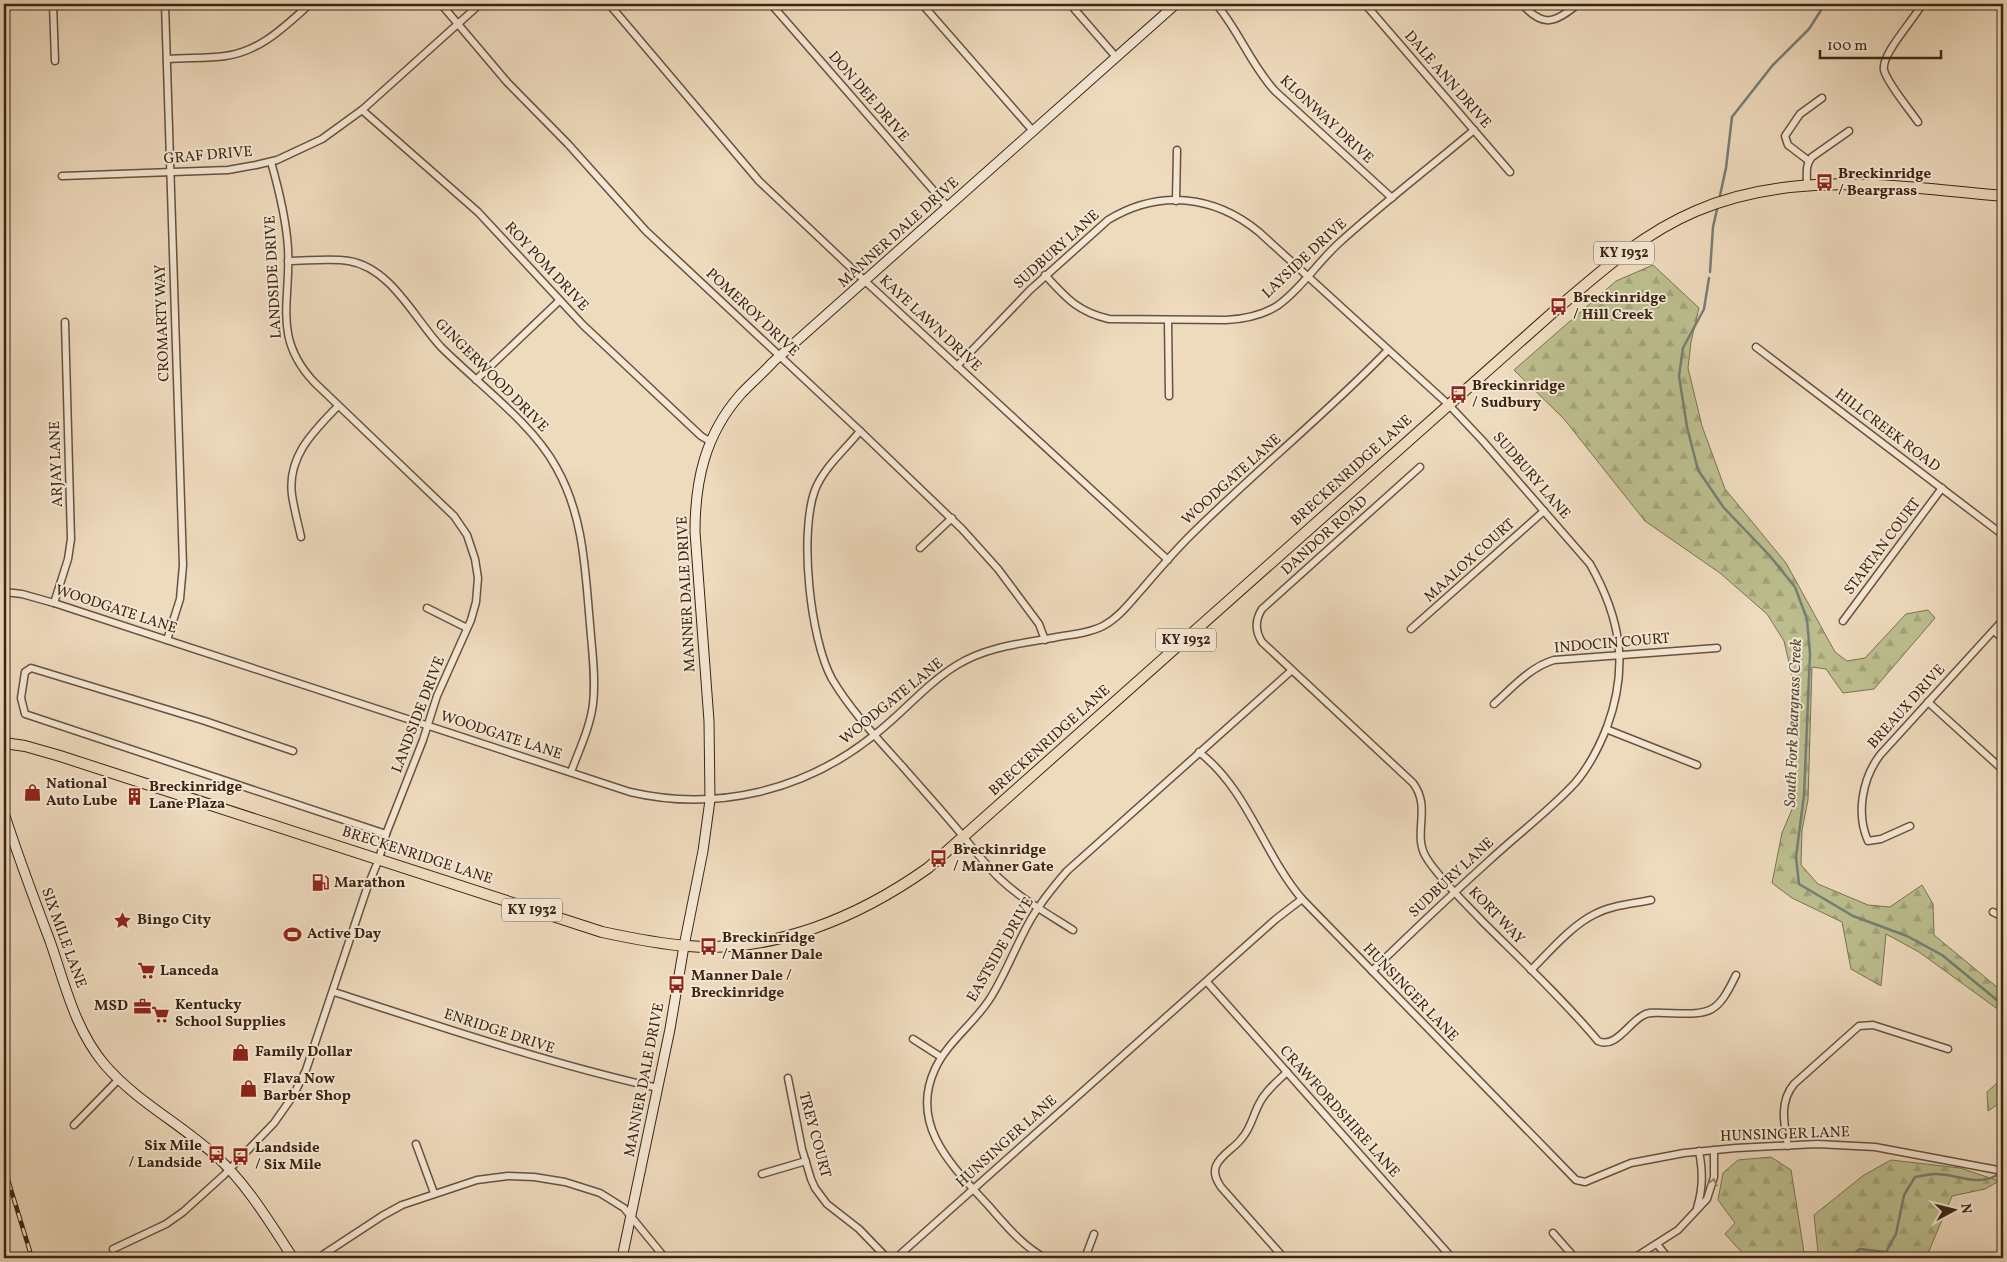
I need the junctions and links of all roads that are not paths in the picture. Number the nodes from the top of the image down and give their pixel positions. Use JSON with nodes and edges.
{"nodes":[{"id":1,"x":53,"y":4,"type":"edge"},
{"id":2,"x":165,"y":4,"type":"edge"},
{"id":3,"x":310,"y":4,"type":"edge"},
{"id":4,"x":441,"y":4,"type":"edge"},
{"id":5,"x":480,"y":4,"type":"edge"},
{"id":6,"x":609,"y":4,"type":"edge"},
{"id":7,"x":771,"y":4,"type":"edge"},
{"id":8,"x":922,"y":4,"type":"edge"},
{"id":9,"x":1070,"y":4,"type":"edge"},
{"id":10,"x":1176,"y":4,"type":"edge"},
{"id":11,"x":1216,"y":4,"type":"edge"},
{"id":12,"x":1364,"y":4,"type":"edge"},
{"id":13,"x":1522,"y":4,"type":"edge"},
{"id":14,"x":1578,"y":4,"type":"edge"},
{"id":15,"x":1922,"y":4,"type":"edge"},
{"id":16,"x":458,"y":24,"type":"junction"},
{"id":17,"x":1116,"y":57,"type":"junction"},
{"id":18,"x":167,"y":60,"type":"junction"},
{"id":19,"x":56,"y":61,"type":"dead end"},
{"id":20,"x":1822,"y":98,"type":"dead end"},
{"id":21,"x":362,"y":110,"type":"junction"},
{"id":22,"x":1918,"y":122,"type":"dead end"},
{"id":23,"x":1474,"y":130,"type":"junction"},
{"id":24,"x":1033,"y":131,"type":"junction"},
{"id":25,"x":1849,"y":131,"type":"dead end"},
{"id":26,"x":1177,"y":150,"type":"dead end"},
{"id":27,"x":1809,"y":161,"type":"junction"},
{"id":28,"x":271,"y":162,"type":"junction"},
{"id":29,"x":171,"y":172,"type":"junction"},
{"id":30,"x":1510,"y":172,"type":"dead end"},
{"id":31,"x":62,"y":176,"type":"dead end"},
{"id":32,"x":1807,"y":185,"type":"junction"},
{"id":33,"x":2003,"y":196,"type":"edge"},
{"id":34,"x":1392,"y":198,"type":"junction"},
{"id":35,"x":1176,"y":200,"type":"junction"},
{"id":36,"x":947,"y":206,"type":"junction"},
{"id":37,"x":288,"y":261,"type":"junction"},
{"id":38,"x":1045,"y":275,"type":"junction"},
{"id":39,"x":1307,"y":276,"type":"junction"},
{"id":40,"x":865,"y":281,"type":"junction"},
{"id":41,"x":559,"y":301,"type":"junction"},
{"id":42,"x":1168,"y":320,"type":"junction"},
{"id":43,"x":65,"y":322,"type":"dead end"},
{"id":44,"x":1756,"y":347,"type":"dead end"},
{"id":45,"x":1388,"y":350,"type":"junction"},
{"id":46,"x":780,"y":357,"type":"junction"},
{"id":47,"x":957,"y":366,"type":"junction"},
{"id":48,"x":476,"y":380,"type":"junction"},
{"id":49,"x":1168,"y":396,"type":"dead end"},
{"id":50,"x":1449,"y":405,"type":"junction"},
{"id":51,"x":338,"y":406,"type":"junction"},
{"id":52,"x":860,"y":431,"type":"junction"},
{"id":53,"x":711,"y":442,"type":"junction"},
{"id":54,"x":1420,"y":467,"type":"dead end"},
{"id":55,"x":1942,"y":488,"type":"junction"},
{"id":56,"x":1544,"y":511,"type":"junction"},
{"id":57,"x":952,"y":518,"type":"junction"},
{"id":58,"x":2003,"y":535,"type":"edge"},
{"id":59,"x":301,"y":536,"type":"dead end"},
{"id":60,"x":920,"y":548,"type":"dead end"},
{"id":61,"x":1168,"y":560,"type":"junction"},
{"id":62,"x":4,"y":592,"type":"edge"},
{"id":63,"x":54,"y":603,"type":"junction"},
{"id":64,"x":428,"y":608,"type":"dead end"},
{"id":65,"x":2003,"y":620,"type":"edge"},
{"id":66,"x":1843,"y":621,"type":"dead end"},
{"id":67,"x":468,"y":628,"type":"junction"},
{"id":68,"x":1256,"y":629,"type":"joint"},
{"id":69,"x":1411,"y":629,"type":"dead end"},
{"id":70,"x":1994,"y":630,"type":"junction"},
{"id":71,"x":2003,"y":639,"type":"edge"},
{"id":72,"x":167,"y":640,"type":"junction"},
{"id":73,"x":1045,"y":640,"type":"junction"},
{"id":74,"x":1717,"y":648,"type":"dead end"},
{"id":75,"x":1620,"y":654,"type":"junction"},
{"id":76,"x":1291,"y":671,"type":"junction"},
{"id":77,"x":1928,"y":702,"type":"junction"},
{"id":78,"x":1494,"y":704,"type":"dead end"},
{"id":79,"x":427,"y":725,"type":"junction"},
{"id":80,"x":1606,"y":729,"type":"junction"},
{"id":81,"x":875,"y":735,"type":"junction"},
{"id":82,"x":4,"y":744,"type":"edge"},
{"id":83,"x":293,"y":751,"type":"dead end"},
{"id":84,"x":1199,"y":752,"type":"junction"},
{"id":85,"x":1697,"y":765,"type":"dead end"},
{"id":86,"x":2003,"y":770,"type":"edge"},
{"id":87,"x":571,"y":772,"type":"junction"},
{"id":88,"x":710,"y":800,"type":"junction"},
{"id":89,"x":4,"y":813,"type":"edge"},
{"id":90,"x":1910,"y":826,"type":"dead end"},
{"id":91,"x":386,"y":834,"type":"junction"},
{"id":92,"x":964,"y":837,"type":"junction"},
{"id":93,"x":379,"y":859,"type":"junction"},
{"id":94,"x":1456,"y":892,"type":"junction"},
{"id":95,"x":1302,"y":898,"type":"junction"},
{"id":96,"x":1651,"y":900,"type":"dead end"},
{"id":97,"x":1039,"y":908,"type":"junction"},
{"id":98,"x":1993,"y":912,"type":"dead end"},
{"id":99,"x":2003,"y":917,"type":"edge"},
{"id":100,"x":1073,"y":930,"type":"dead end"},
{"id":101,"x":684,"y":946,"type":"junction"},
{"id":102,"x":1530,"y":970,"type":"junction"},
{"id":103,"x":1372,"y":971,"type":"junction"},
{"id":104,"x":1736,"y":975,"type":"dead end"},
{"id":105,"x":1206,"y":982,"type":"junction"},
{"id":106,"x":334,"y":992,"type":"junction"},
{"id":107,"x":914,"y":1039,"type":"dead end"},
{"id":108,"x":1948,"y":1049,"type":"dead end"},
{"id":109,"x":941,"y":1057,"type":"junction"},
{"id":110,"x":1287,"y":1072,"type":"junction"},
{"id":111,"x":119,"y":1078,"type":"junction"},
{"id":112,"x":788,"y":1078,"type":"dead end"},
{"id":113,"x":658,"y":1088,"type":"junction"},
{"id":114,"x":74,"y":1125,"type":"dead end"},
{"id":115,"x":416,"y":1144,"type":"dead end"},
{"id":116,"x":1788,"y":1146,"type":"junction"},
{"id":117,"x":1714,"y":1150,"type":"junction"},
{"id":118,"x":1700,"y":1151,"type":"junction"},
{"id":119,"x":806,"y":1161,"type":"junction"},
{"id":120,"x":229,"y":1169,"type":"junction"},
{"id":121,"x":2000,"y":1170,"type":"edge"},
{"id":122,"x":762,"y":1174,"type":"dead end"},
{"id":123,"x":974,"y":1190,"type":"junction"},
{"id":124,"x":434,"y":1193,"type":"junction"},
{"id":125,"x":1697,"y":1210,"type":"junction"},
{"id":126,"x":631,"y":1216,"type":"junction"},
{"id":127,"x":1553,"y":1233,"type":"dead end"},
{"id":128,"x":1094,"y":1234,"type":"dead end"},
{"id":129,"x":1657,"y":1244,"type":"junction"},
{"id":130,"x":113,"y":1249,"type":"dead end"},
{"id":131,"x":293,"y":1258,"type":"edge"},
{"id":132,"x":318,"y":1258,"type":"edge"},
{"id":133,"x":622,"y":1258,"type":"edge"},
{"id":134,"x":665,"y":1258,"type":"edge"},
{"id":135,"x":887,"y":1258,"type":"edge"},
{"id":136,"x":896,"y":1258,"type":"edge"},
{"id":137,"x":1045,"y":1258,"type":"edge"},
{"id":138,"x":1085,"y":1258,"type":"edge"},
{"id":139,"x":1284,"y":1258,"type":"edge"},
{"id":140,"x":1452,"y":1258,"type":"edge"},
{"id":141,"x":1575,"y":1258,"type":"edge"},
{"id":142,"x":1634,"y":1258,"type":"edge"},
{"id":143,"x":1668,"y":1258,"type":"edge"}],
"edges":[{"from":1,"to":19,"type":"street"},
{"from":2,"to":18,"type":"street","name":"CROMARTY WAY"},
{"from":3,"to":18,"type":"street"},
{"from":4,"to":16,"type":"street","name":"POMEROY DRIVE"},
{"from":5,"to":16,"type":"street","name":"GRAF DRIVE"},
{"from":6,"to":40,"type":"street","name":"KAYE LAWN DRIVE"},
{"from":7,"to":36,"type":"street","name":"DON DEE DRIVE"},
{"from":8,"to":24,"type":"street"},
{"from":9,"to":17,"type":"street"},
{"from":10,"to":17,"type":"street","name":"MANNER DALE DRIVE"},
{"from":11,"to":34,"type":"street","name":"KLONWAY DRIVE"},
{"from":12,"to":23,"type":"street","name":"DALE ANN DRIVE"},
{"from":13,"to":14,"type":"street"},
{"from":15,"to":22,"type":"street"},
{"from":16,"to":21,"type":"street","name":"GRAF DRIVE"},
{"from":16,"to":46,"type":"street","name":"POMEROY DRIVE"},
{"from":17,"to":24,"type":"street","name":"MANNER DALE DRIVE"},
{"from":18,"to":29,"type":"street","name":"CROMARTY WAY"},
{"from":20,"to":27,"type":"street"},
{"from":21,"to":28,"type":"street","name":"GRAF DRIVE"},
{"from":21,"to":41,"type":"street","name":"ROY POM DRIVE"},
{"from":23,"to":30,"type":"street","name":"DALE ANN DRIVE"},
{"from":23,"to":34,"type":"street","name":"LAYSIDE DRIVE"},
{"from":24,"to":36,"type":"street","name":"MANNER DALE DRIVE"},
{"from":25,"to":27,"type":"street"},
{"from":26,"to":35,"type":"street"},
{"from":27,"to":32,"type":"street"},
{"from":28,"to":29,"type":"street","name":"GRAF DRIVE"},
{"from":28,"to":37,"type":"street","name":"LANDSIDE DRIVE"},
{"from":29,"to":31,"type":"street","name":"GRAF DRIVE"},
{"from":29,"to":72,"type":"street","name":"CROMARTY WAY"},
{"from":32,"to":33,"type":"main road","name":"BRECKENRIDGE LANE","number":"KY 1932"},
{"from":32,"to":50,"type":"main road","name":"BRECKENRIDGE LANE","number":"KY 1932"},
{"from":34,"to":39,"type":"street","name":"LAYSIDE DRIVE"},
{"from":35,"to":38,"type":"street","name":"SUDBURY LANE"},
{"from":35,"to":39,"type":"street","name":"SUDBURY LANE"},
{"from":36,"to":40,"type":"street","name":"MANNER DALE DRIVE"},
{"from":37,"to":48,"type":"street","name":"GINGERWOOD DRIVE"},
{"from":37,"to":51,"type":"street","name":"LANDSIDE DRIVE"},
{"from":38,"to":42,"type":"street","name":"LAYSIDE DRIVE"},
{"from":38,"to":47,"type":"street","name":"SUDBURY LANE"},
{"from":39,"to":42,"type":"street","name":"LAYSIDE DRIVE"},
{"from":39,"to":45,"type":"street","name":"SUDBURY LANE"},
{"from":40,"to":46,"type":"street","name":"MANNER DALE DRIVE"},
{"from":40,"to":47,"type":"street","name":"KAYE LAWN DRIVE"},
{"from":41,"to":48,"type":"street"},
{"from":41,"to":53,"type":"street","name":"ROY POM DRIVE"},
{"from":42,"to":49,"type":"street"},
{"from":43,"to":63,"type":"street","name":"ARJAY LANE"},
{"from":44,"to":55,"type":"street","name":"HILLCREEK ROAD"},
{"from":45,"to":50,"type":"street","name":"SUDBURY LANE"},
{"from":45,"to":61,"type":"street","name":"WOODGATE LANE"},
{"from":46,"to":52,"type":"street","name":"POMEROY DRIVE"},
{"from":46,"to":53,"type":"street","name":"MANNER DALE DRIVE"},
{"from":47,"to":61,"type":"street","name":"KAYE LAWN DRIVE"},
{"from":48,"to":87,"type":"street","name":"GINGERWOOD DRIVE"},
{"from":50,"to":56,"type":"street","name":"SUDBURY LANE"},
{"from":50,"to":92,"type":"main road","name":"BRECKENRIDGE LANE","number":"KY 1932"},
{"from":51,"to":59,"type":"street"},
{"from":51,"to":67,"type":"street","name":"LANDSIDE DRIVE"},
{"from":52,"to":57,"type":"street","name":"POMEROY DRIVE"},
{"from":52,"to":81,"type":"street"},
{"from":53,"to":88,"type":"street","name":"MANNER DALE DRIVE"},
{"from":54,"to":68,"type":"street","name":"DANDOR ROAD"},
{"from":55,"to":58,"type":"street","name":"HILLCREEK ROAD"},
{"from":55,"to":66,"type":"street","name":"STARTAN COURT"},
{"from":56,"to":69,"type":"street","name":"MAALOX COURT"},
{"from":56,"to":75,"type":"street","name":"SUDBURY LANE"},
{"from":57,"to":60,"type":"street"},
{"from":57,"to":73,"type":"street","name":"POMEROY DRIVE"},
{"from":61,"to":73,"type":"street","name":"WOODGATE LANE"},
{"from":62,"to":63,"type":"street","name":"WOODGATE LANE"},
{"from":63,"to":72,"type":"street","name":"WOODGATE LANE"},
{"from":64,"to":67,"type":"street"},
{"from":65,"to":70,"type":"street","name":"BREAUX DRIVE"},
{"from":67,"to":79,"type":"street","name":"LANDSIDE DRIVE"},
{"from":68,"to":76,"type":"street","name":"KORT WAY"},
{"from":70,"to":71,"type":"street"},
{"from":70,"to":77,"type":"street","name":"BREAUX DRIVE"},
{"from":72,"to":79,"type":"street","name":"WOODGATE LANE"},
{"from":73,"to":81,"type":"street","name":"WOODGATE LANE"},
{"from":74,"to":75,"type":"street","name":"INDOCIN COURT"},
{"from":75,"to":78,"type":"street","name":"INDOCIN COURT"},
{"from":75,"to":80,"type":"street","name":"SUDBURY LANE"},
{"from":76,"to":84,"type":"street","name":"EASTSIDE DRIVE"},
{"from":76,"to":94,"type":"street","name":"KORT WAY"},
{"from":77,"to":86,"type":"street"},
{"from":77,"to":90,"type":"street","name":"BREAUX DRIVE"},
{"from":79,"to":87,"type":"street","name":"WOODGATE LANE"},
{"from":79,"to":91,"type":"street","name":"LANDSIDE DRIVE"},
{"from":80,"to":85,"type":"street"},
{"from":80,"to":94,"type":"street","name":"SUDBURY LANE"},
{"from":81,"to":88,"type":"street","name":"WOODGATE LANE"},
{"from":81,"to":92,"type":"street"},
{"from":82,"to":93,"type":"main road","name":"BRECKENRIDGE LANE","number":"KY 1932"},
{"from":83,"to":91,"type":"street"},
{"from":84,"to":95,"type":"street"},
{"from":84,"to":97,"type":"street","name":"EASTSIDE DRIVE"},
{"from":87,"to":88,"type":"street","name":"WOODGATE LANE"},
{"from":88,"to":101,"type":"street","name":"MANNER DALE DRIVE"},
{"from":89,"to":111,"type":"street","name":"SIX MILE LANE"},
{"from":91,"to":93,"type":"street","name":"LANDSIDE DRIVE"},
{"from":92,"to":97,"type":"street"},
{"from":92,"to":101,"type":"main road","name":"BRECKENRIDGE LANE","number":"KY 1932"},
{"from":93,"to":101,"type":"main road","name":"BRECKENRIDGE LANE","number":"KY 1932"},
{"from":93,"to":106,"type":"street","name":"LANDSIDE DRIVE"},
{"from":94,"to":102,"type":"street","name":"KORT WAY"},
{"from":94,"to":103,"type":"street","name":"SUDBURY LANE"},
{"from":95,"to":103,"type":"street","name":"HUNSINGER LANE"},
{"from":95,"to":105,"type":"street","name":"HUNSINGER LANE"},
{"from":96,"to":102,"type":"street"},
{"from":97,"to":100,"type":"street"},
{"from":97,"to":109,"type":"street","name":"EASTSIDE DRIVE"},
{"from":98,"to":99,"type":"street"},
{"from":101,"to":113,"type":"street","name":"MANNER DALE DRIVE"},
{"from":102,"to":104,"type":"street","name":"KORT WAY"},
{"from":103,"to":118,"type":"street","name":"HUNSINGER LANE"},
{"from":105,"to":110,"type":"street","name":"CRAWFORDSHIRE LANE"},
{"from":105,"to":123,"type":"street","name":"HUNSINGER LANE"},
{"from":106,"to":113,"type":"street","name":"ENRIDGE DRIVE"},
{"from":106,"to":120,"type":"street","name":"LANDSIDE DRIVE"},
{"from":107,"to":109,"type":"street"},
{"from":108,"to":116,"type":"street"},
{"from":109,"to":123,"type":"street","name":"EASTSIDE DRIVE"},
{"from":110,"to":139,"type":"street"},
{"from":110,"to":140,"type":"street","name":"CRAWFORDSHIRE LANE"},
{"from":111,"to":114,"type":"street"},
{"from":111,"to":120,"type":"street","name":"SIX MILE LANE"},
{"from":112,"to":119,"type":"street","name":"TREY COURT"},
{"from":113,"to":126,"type":"street","name":"MANNER DALE DRIVE"},
{"from":115,"to":124,"type":"street"},
{"from":116,"to":117,"type":"street","name":"HUNSINGER LANE"},
{"from":116,"to":121,"type":"street","name":"HUNSINGER LANE"},
{"from":117,"to":118,"type":"street","name":"HUNSINGER LANE"},
{"from":125,"to":117,"type":"street","one_way":true},
{"from":118,"to":125,"type":"street"},
{"from":119,"to":122,"type":"street"},
{"from":119,"to":135,"type":"street","name":"TREY COURT"},
{"from":120,"to":130,"type":"street","name":"LANDSIDE DRIVE"},
{"from":120,"to":131,"type":"street","name":"SIX MILE LANE"},
{"from":123,"to":136,"type":"street","name":"HUNSINGER LANE"},
{"from":123,"to":137,"type":"street","name":"EASTSIDE DRIVE"},
{"from":124,"to":126,"type":"street"},
{"from":124,"to":132,"type":"street"},
{"from":125,"to":129,"type":"street"},
{"from":126,"to":133,"type":"street","name":"MANNER DALE DRIVE"},
{"from":126,"to":134,"type":"street"},
{"from":127,"to":141,"type":"street"},
{"from":128,"to":138,"type":"street"},
{"from":129,"to":142,"type":"street"},
{"from":129,"to":143,"type":"street"}]}
